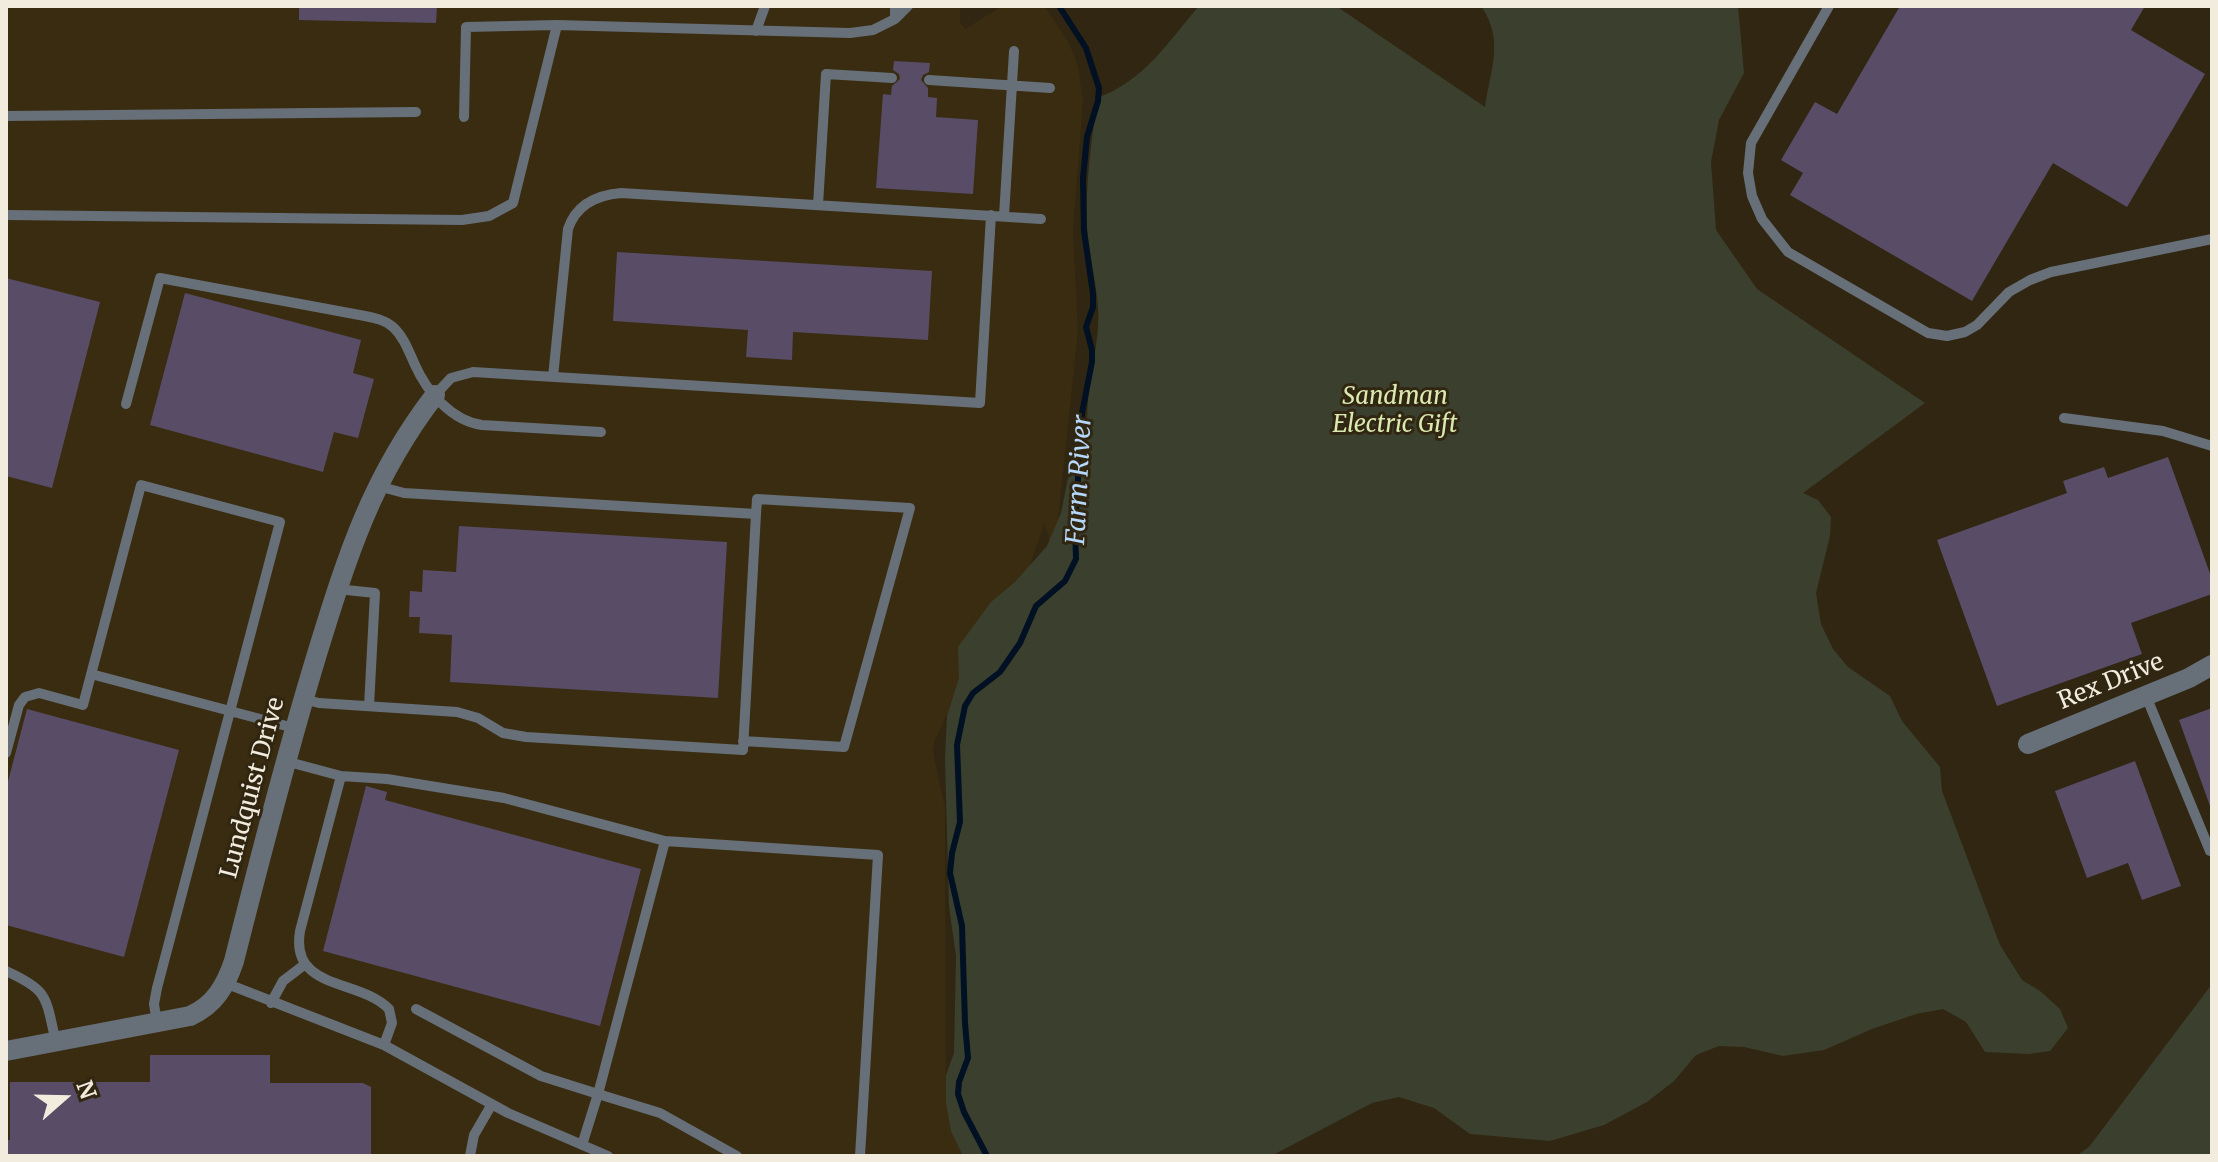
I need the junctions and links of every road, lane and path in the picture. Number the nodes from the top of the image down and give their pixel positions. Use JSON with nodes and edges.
{"nodes":[{"id":1,"x":765,"y":6,"type":"edge"},
{"id":2,"x":895,"y":6,"type":"edge"},
{"id":3,"x":908,"y":6,"type":"edge"},
{"id":4,"x":1829,"y":6,"type":"edge"},
{"id":5,"x":895,"y":19,"type":"junction"},
{"id":6,"x":557,"y":25,"type":"junction"},
{"id":7,"x":756,"y":31,"type":"junction"},
{"id":8,"x":1014,"y":51,"type":"dead end"},
{"id":9,"x":892,"y":78,"type":"dead end"},
{"id":10,"x":929,"y":80,"type":"dead end"},
{"id":11,"x":1012,"y":85,"type":"junction"},
{"id":12,"x":1050,"y":88,"type":"dead end"},
{"id":13,"x":416,"y":112,"type":"dead end"},
{"id":14,"x":6,"y":116,"type":"edge"},
{"id":15,"x":464,"y":117,"type":"dead end"},
{"id":16,"x":818,"y":205,"type":"junction"},
{"id":17,"x":6,"y":215,"type":"edge"},
{"id":18,"x":991,"y":215,"type":"junction"},
{"id":19,"x":1004,"y":216,"type":"junction"},
{"id":20,"x":1041,"y":219,"type":"dead end"},
{"id":21,"x":2212,"y":239,"type":"edge"},
{"id":22,"x":553,"y":377,"type":"junction"},
{"id":23,"x":435,"y":395,"type":"junction"},
{"id":24,"x":126,"y":404,"type":"dead end"},
{"id":25,"x":2064,"y":418,"type":"dead end"},
{"id":26,"x":601,"y":432,"type":"dead end"},
{"id":27,"x":2212,"y":446,"type":"edge"},
{"id":28,"x":378,"y":486,"type":"junction"},
{"id":29,"x":756,"y":514,"type":"junction"},
{"id":30,"x":337,"y":589,"type":"junction"},
{"id":31,"x":2212,"y":665,"type":"edge"},
{"id":32,"x":91,"y":674,"type":"junction"},
{"id":33,"x":2146,"y":696,"type":"junction"},
{"id":34,"x":303,"y":699,"type":"junction"},
{"id":35,"x":369,"y":706,"type":"junction"},
{"id":36,"x":230,"y":711,"type":"junction"},
{"id":37,"x":294,"y":728,"type":"junction"},
{"id":38,"x":743,"y":741,"type":"junction"},
{"id":39,"x":2028,"y":744,"type":"dead end"},
{"id":40,"x":6,"y":753,"type":"edge"},
{"id":41,"x":285,"y":761,"type":"junction"},
{"id":42,"x":341,"y":776,"type":"junction"},
{"id":43,"x":665,"y":841,"type":"junction"},
{"id":44,"x":2210,"y":851,"type":"dead end"},
{"id":45,"x":304,"y":965,"type":"junction"},
{"id":46,"x":6,"y":971,"type":"edge"},
{"id":47,"x":225,"y":983,"type":"junction"},
{"id":48,"x":271,"y":1003,"type":"junction"},
{"id":49,"x":416,"y":1009,"type":"dead end"},
{"id":50,"x":157,"y":1023,"type":"junction"},
{"id":51,"x":56,"y":1042,"type":"junction"},
{"id":52,"x":384,"y":1045,"type":"junction"},
{"id":53,"x":6,"y":1051,"type":"edge"},
{"id":54,"x":598,"y":1094,"type":"junction"},
{"id":55,"x":492,"y":1104,"type":"junction"},
{"id":56,"x":582,"y":1145,"type":"junction"},
{"id":57,"x":470,"y":1156,"type":"edge"},
{"id":58,"x":608,"y":1156,"type":"edge"},
{"id":59,"x":737,"y":1156,"type":"edge"},
{"id":60,"x":860,"y":1156,"type":"edge"}],
"edges":[{"from":1,"to":7,"type":"lane"},
{"from":2,"to":5,"type":"lane"},
{"from":3,"to":5,"type":"lane"},
{"from":4,"to":21,"type":"lane"},
{"from":5,"to":7,"type":"lane"},
{"from":6,"to":7,"type":"lane"},
{"from":6,"to":15,"type":"lane"},
{"from":6,"to":17,"type":"lane"},
{"from":8,"to":11,"type":"lane"},
{"from":9,"to":16,"type":"lane"},
{"from":10,"to":11,"type":"lane"},
{"from":11,"to":12,"type":"lane"},
{"from":11,"to":19,"type":"lane"},
{"from":13,"to":14,"type":"lane"},
{"from":16,"to":18,"type":"lane"},
{"from":16,"to":22,"type":"lane"},
{"from":18,"to":19,"type":"lane"},
{"from":18,"to":22,"type":"lane"},
{"from":19,"to":20,"type":"lane"},
{"from":22,"to":23,"type":"lane"},
{"from":23,"to":24,"type":"lane"},
{"from":23,"to":26,"type":"lane"},
{"from":23,"to":28,"type":"street","name":"Lundquist Drive"},
{"from":25,"to":27,"type":"lane"},
{"from":28,"to":29,"type":"lane"},
{"from":28,"to":30,"type":"street","name":"Lundquist Drive"},
{"from":29,"to":38,"type":"lane"},
{"from":29,"to":38,"type":"lane"},
{"from":30,"to":34,"type":"street","name":"Lundquist Drive"},
{"from":30,"to":35,"type":"lane"},
{"from":31,"to":33,"type":"street","name":"Rex Drive"},
{"from":32,"to":36,"type":"lane"},
{"from":32,"to":36,"type":"lane"},
{"from":32,"to":40,"type":"lane"},
{"from":33,"to":39,"type":"street","name":"Rex Drive"},
{"from":33,"to":44,"type":"lane"},
{"from":34,"to":35,"type":"lane"},
{"from":34,"to":37,"type":"street","name":"Lundquist Drive"},
{"from":35,"to":38,"type":"lane"},
{"from":36,"to":37,"type":"lane"},
{"from":36,"to":50,"type":"lane"},
{"from":37,"to":41,"type":"street","name":"Lundquist Drive"},
{"from":41,"to":42,"type":"lane"},
{"from":41,"to":47,"type":"street","name":"Lundquist Drive"},
{"from":42,"to":43,"type":"lane"},
{"from":42,"to":45,"type":"lane"},
{"from":43,"to":54,"type":"lane"},
{"from":43,"to":60,"type":"lane"},
{"from":45,"to":48,"type":"lane"},
{"from":45,"to":52,"type":"lane"},
{"from":46,"to":51,"type":"lane"},
{"from":47,"to":48,"type":"lane"},
{"from":47,"to":50,"type":"street","name":"Lundquist Drive"},
{"from":48,"to":52,"type":"lane"},
{"from":49,"to":54,"type":"lane"},
{"from":50,"to":51,"type":"street","name":"Lundquist Drive"},
{"from":51,"to":53,"type":"street","name":"Lundquist Drive"},
{"from":52,"to":55,"type":"lane"},
{"from":54,"to":56,"type":"lane"},
{"from":54,"to":59,"type":"lane"},
{"from":55,"to":56,"type":"lane"},
{"from":55,"to":57,"type":"lane"},
{"from":56,"to":58,"type":"lane"}]}
